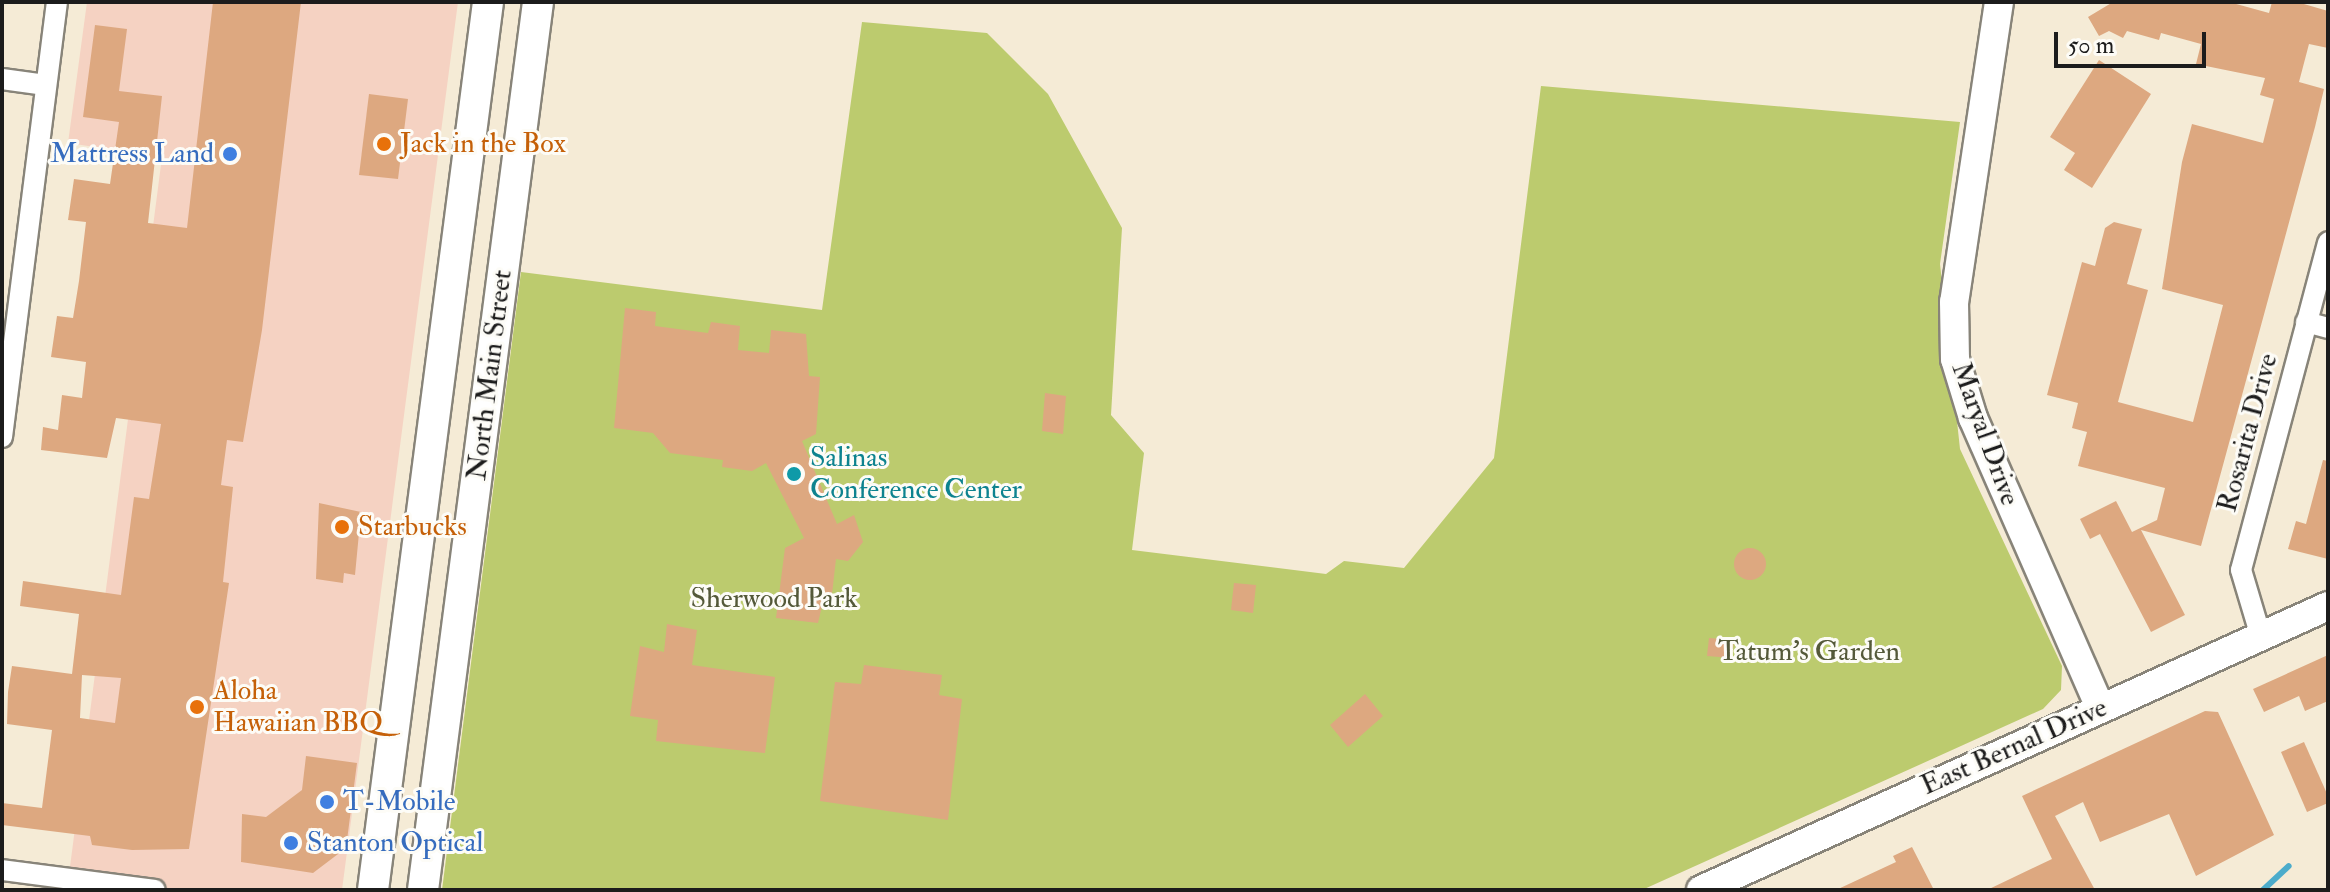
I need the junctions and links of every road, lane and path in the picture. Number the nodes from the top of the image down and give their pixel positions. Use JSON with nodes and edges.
{"nodes":[{"id":1,"x":57,"y":2,"type":"edge"},
{"id":2,"x":488,"y":2,"type":"edge"},
{"id":3,"x":538,"y":2,"type":"edge"},
{"id":4,"x":1999,"y":2,"type":"edge"},
{"id":5,"x":2,"y":79,"type":"edge"},
{"id":6,"x":46,"y":85,"type":"junction"},
{"id":7,"x":2328,"y":242,"type":"edge"},
{"id":8,"x":2306,"y":322,"type":"junction"},
{"id":9,"x":2328,"y":328,"type":"edge"},
{"id":10,"x":2,"y":437,"type":"edge"},
{"id":11,"x":2328,"y":606,"type":"edge"},
{"id":12,"x":2261,"y":637,"type":"junction"},
{"id":13,"x":2100,"y":707,"type":"junction"},
{"id":14,"x":2,"y":870,"type":"edge"},
{"id":15,"x":155,"y":890,"type":"edge"},
{"id":16,"x":373,"y":890,"type":"edge"},
{"id":17,"x":423,"y":890,"type":"edge"},
{"id":18,"x":1701,"y":890,"type":"edge"}],
"edges":[{"from":1,"to":6,"type":"street"},
{"from":2,"to":16,"type":"main road","name":"North Main Street"},
{"from":3,"to":17,"type":"main road","name":"North Main Street"},
{"from":4,"to":13,"type":"street","name":"Maryal Drive"},
{"from":5,"to":6,"type":"street"},
{"from":6,"to":10,"type":"street"},
{"from":7,"to":8,"type":"street","name":"Rosarita Drive"},
{"from":8,"to":9,"type":"street"},
{"from":8,"to":12,"type":"street","name":"Rosarita Drive"},
{"from":11,"to":12,"type":"street","name":"East Bernal Drive"},
{"from":12,"to":13,"type":"street","name":"East Bernal Drive"},
{"from":13,"to":18,"type":"street","name":"East Bernal Drive"},
{"from":14,"to":15,"type":"street"}]}
